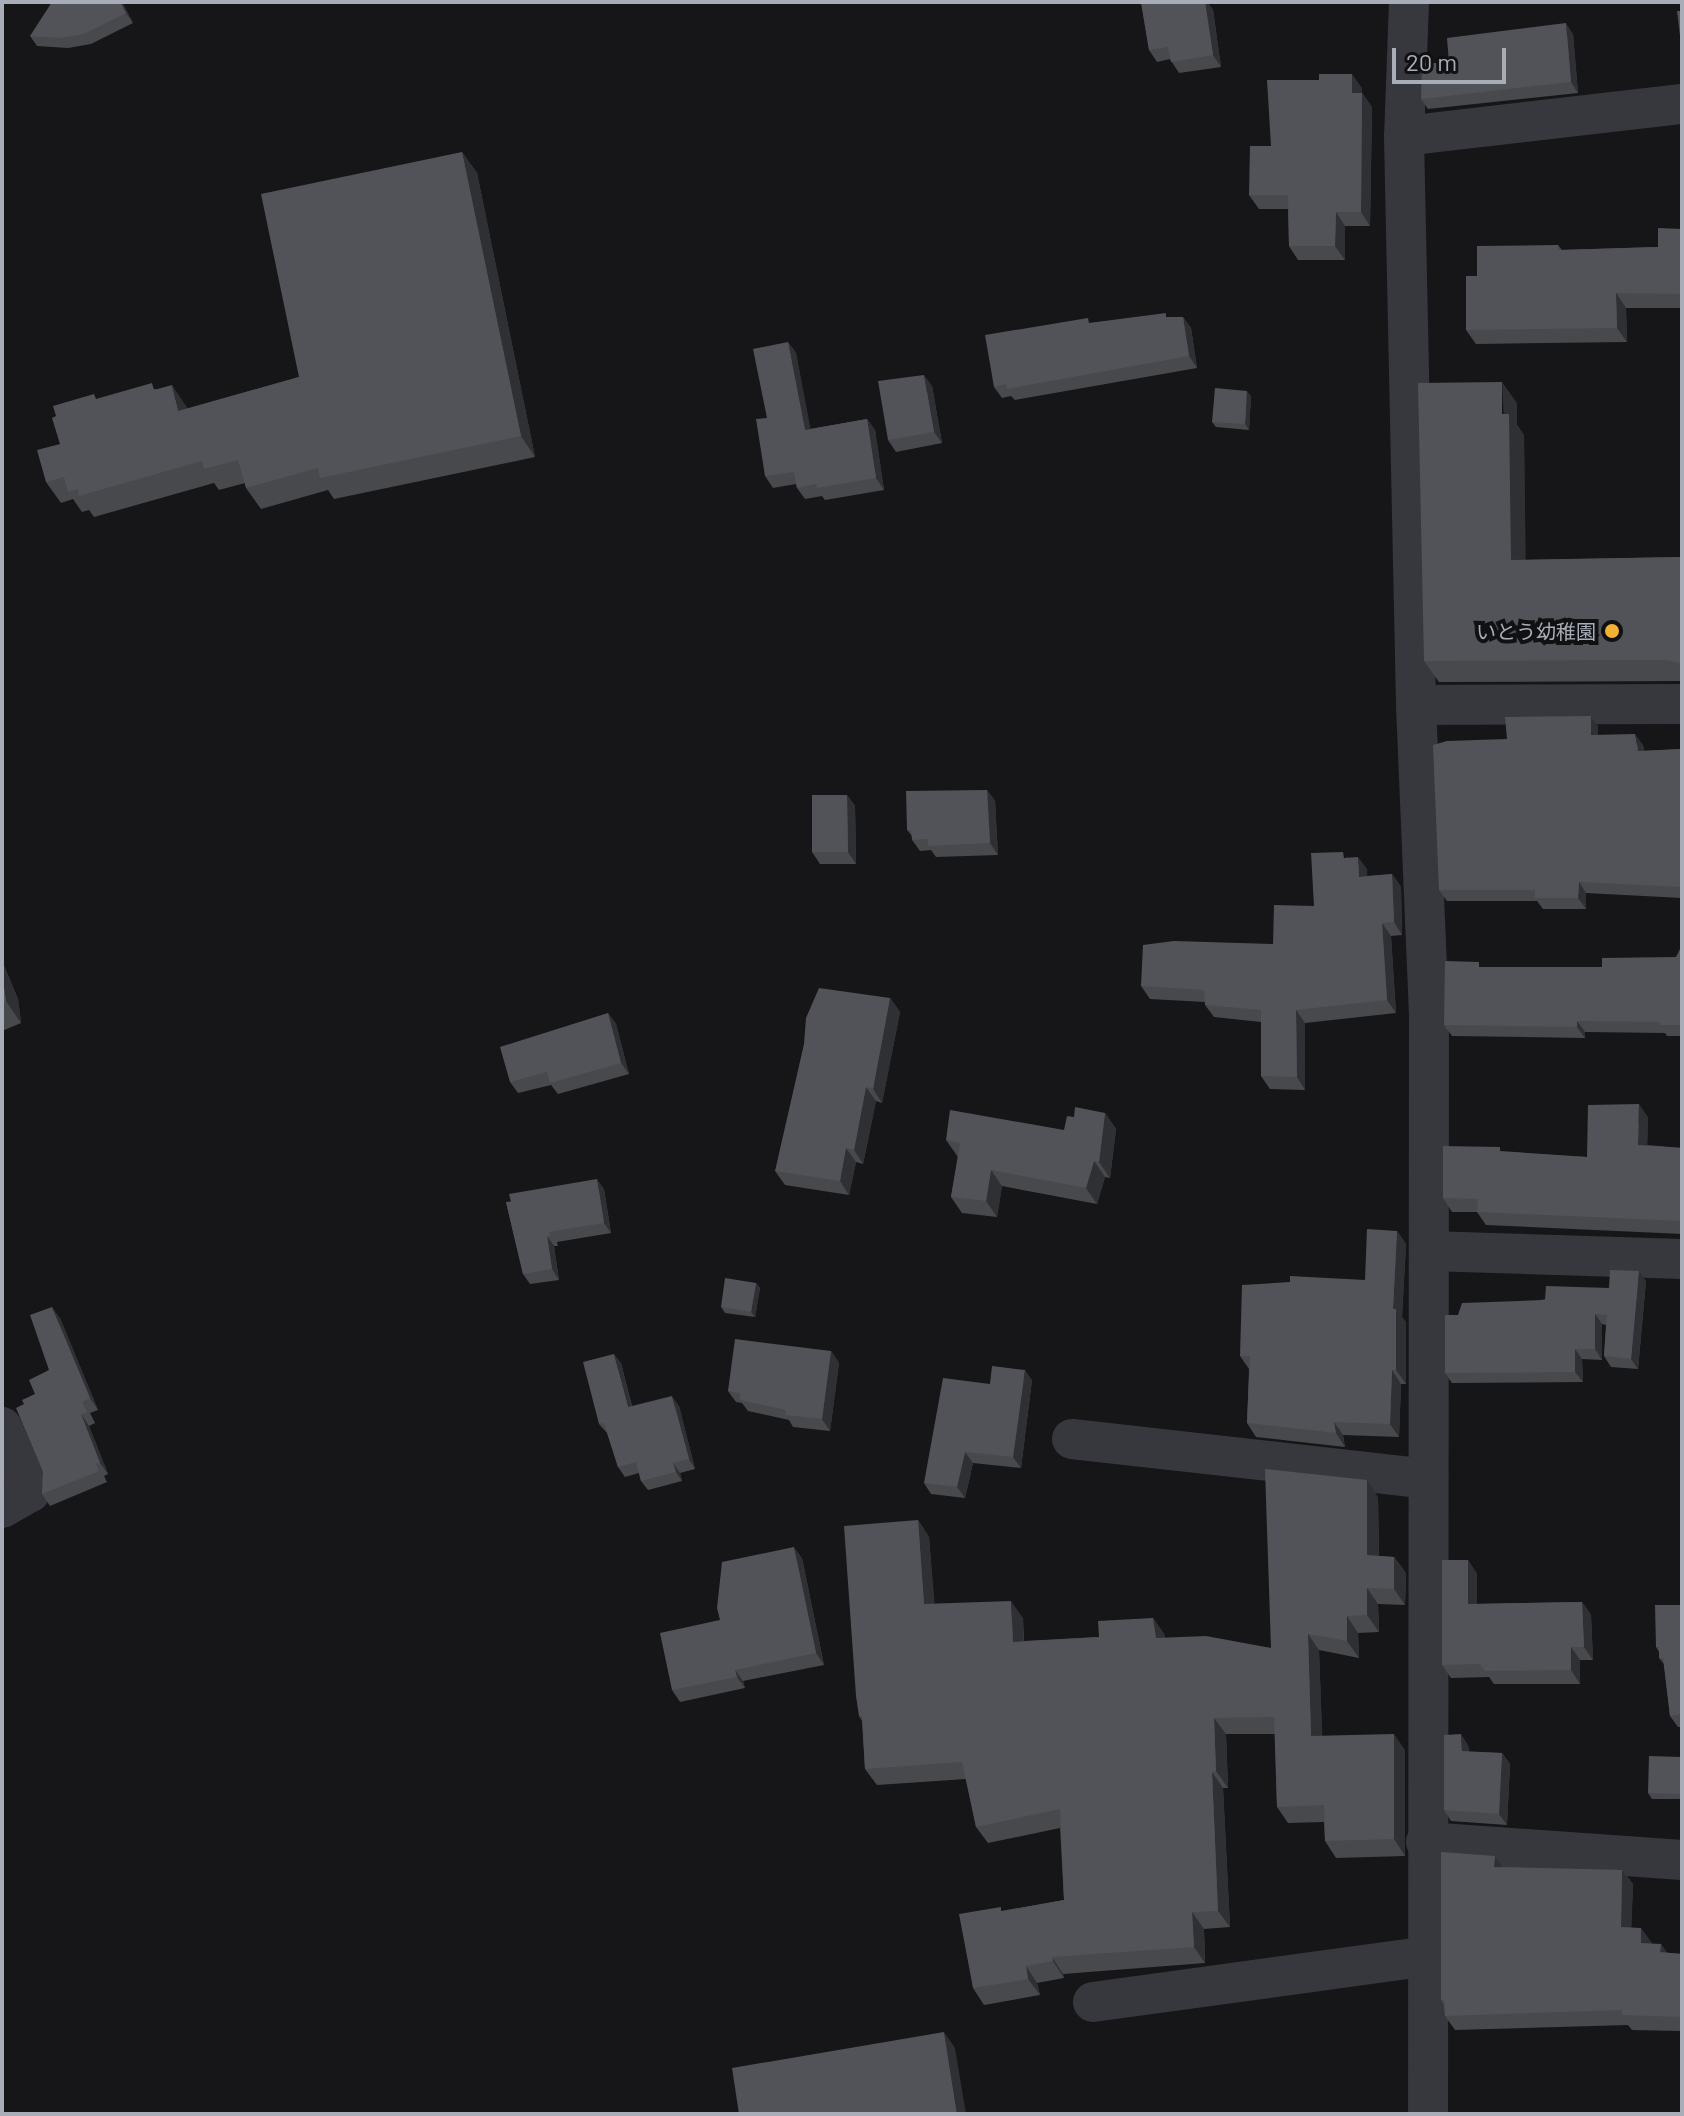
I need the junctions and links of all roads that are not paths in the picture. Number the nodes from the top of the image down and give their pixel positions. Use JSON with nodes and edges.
{"nodes":[{"id":1,"x":1409,"y":2,"type":"edge"},
{"id":2,"x":1682,"y":104,"type":"edge"},
{"id":3,"x":1404,"y":136,"type":"junction"},
{"id":4,"x":1682,"y":704,"type":"edge"},
{"id":5,"x":1416,"y":705,"type":"junction"},
{"id":6,"x":1429,"y":1251,"type":"junction"},
{"id":7,"x":1682,"y":1259,"type":"edge"},
{"id":8,"x":2,"y":1427,"type":"edge"},
{"id":9,"x":1072,"y":1439,"type":"dead end"},
{"id":10,"x":1428,"y":1479,"type":"junction"},
{"id":11,"x":2,"y":1508,"type":"edge"},
{"id":12,"x":1426,"y":1842,"type":"junction"},
{"id":13,"x":1682,"y":1860,"type":"edge"},
{"id":14,"x":1427,"y":1956,"type":"junction"},
{"id":15,"x":1093,"y":2002,"type":"dead end"},
{"id":16,"x":1428,"y":2114,"type":"edge"}],
"edges":[{"from":1,"to":3,"type":"street"},
{"from":2,"to":3,"type":"street"},
{"from":3,"to":5,"type":"street"},
{"from":4,"to":5,"type":"street"},
{"from":5,"to":6,"type":"street"},
{"from":6,"to":7,"type":"street"},
{"from":6,"to":10,"type":"street"},
{"from":8,"to":11,"type":"street"},
{"from":9,"to":10,"type":"street"},
{"from":10,"to":12,"type":"street"},
{"from":12,"to":13,"type":"street"},
{"from":12,"to":14,"type":"street"},
{"from":14,"to":15,"type":"street"},
{"from":14,"to":16,"type":"street"}]}
